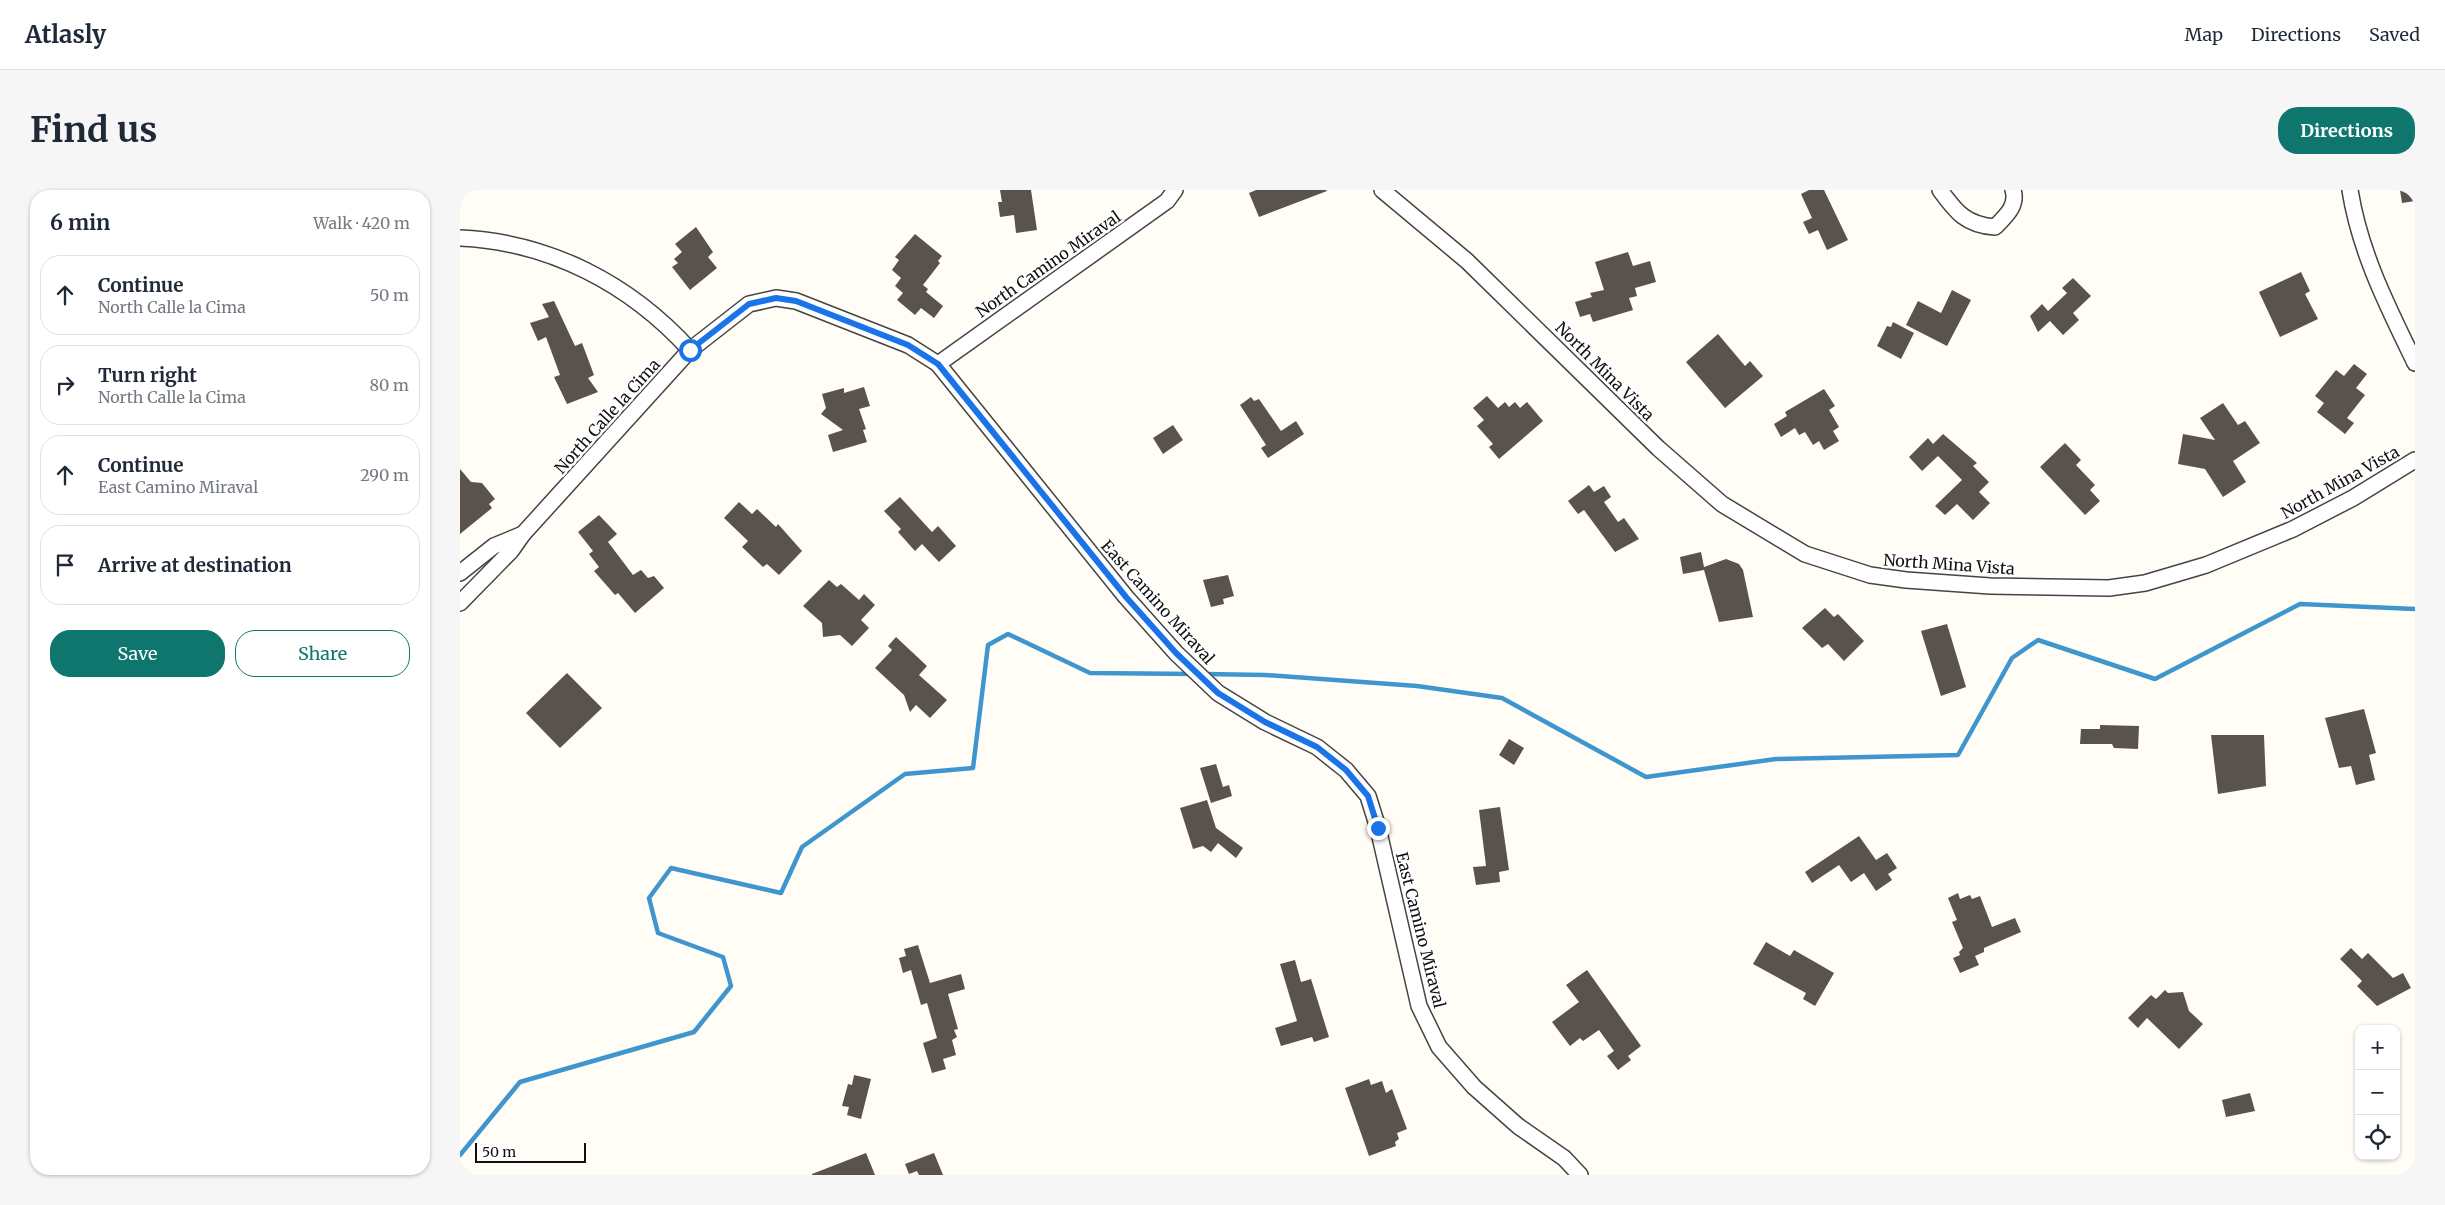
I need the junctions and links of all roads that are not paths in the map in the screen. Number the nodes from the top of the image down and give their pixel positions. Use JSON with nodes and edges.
{"nodes":[{"id":1,"x":1175,"y":190,"type":"edge"},
{"id":2,"x":1382,"y":190,"type":"edge"},
{"id":3,"x":1940,"y":190,"type":"edge"},
{"id":4,"x":2013,"y":190,"type":"edge"},
{"id":5,"x":2350,"y":190,"type":"edge"},
{"id":6,"x":460,"y":238,"type":"edge"},
{"id":7,"x":690,"y":350,"type":"junction"},
{"id":8,"x":2415,"y":363,"type":"edge"},
{"id":9,"x":938,"y":364,"type":"junction"},
{"id":10,"x":2415,"y":460,"type":"edge"},
{"id":11,"x":523,"y":534,"type":"junction"},
{"id":12,"x":460,"y":572,"type":"edge"},
{"id":13,"x":460,"y":603,"type":"edge"},
{"id":14,"x":1580,"y":1175,"type":"edge"}],
"edges":[{"from":1,"to":9,"type":"street","name":"North Camino Miraval"},
{"from":2,"to":10,"type":"street","name":"North Mina Vista"},
{"from":3,"to":4,"type":"street"},
{"from":5,"to":8,"type":"street"},
{"from":6,"to":7,"type":"street"},
{"from":7,"to":9,"type":"street","name":"North Calle la Cima"},
{"from":7,"to":11,"type":"street","name":"North Calle la Cima"},
{"from":9,"to":14,"type":"street","name":"East Camino Miraval"},
{"from":11,"to":12,"type":"street","name":"North Calle la Cima"},
{"from":11,"to":13,"type":"street","name":"North Calle la Cima"}]}
